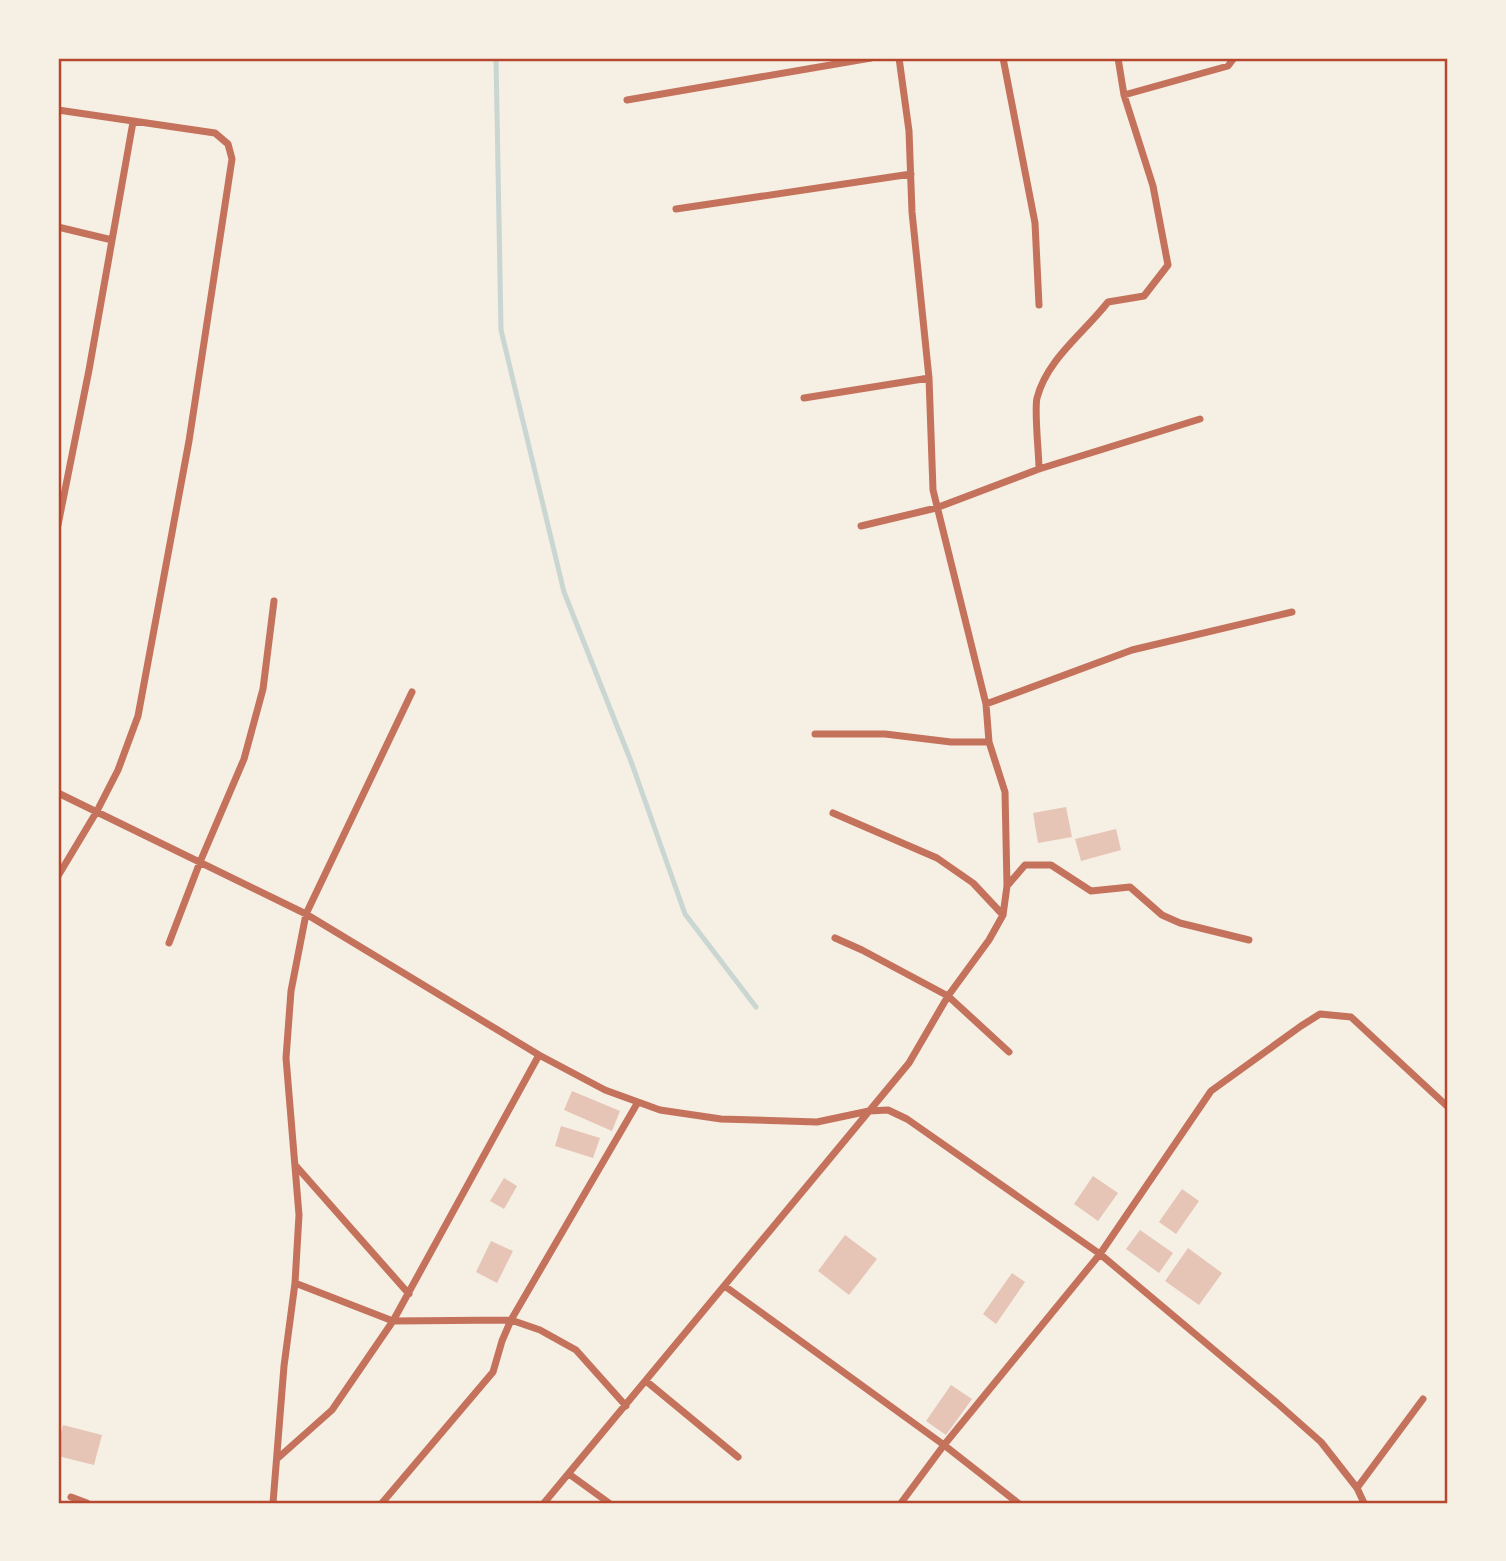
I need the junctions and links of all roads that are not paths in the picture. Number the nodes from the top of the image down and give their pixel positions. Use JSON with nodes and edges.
{"nodes":[{"id":1,"x":871,"y":58,"type":"edge"},
{"id":2,"x":899,"y":58,"type":"edge"},
{"id":3,"x":1003,"y":58,"type":"edge"},
{"id":4,"x":1118,"y":58,"type":"edge"},
{"id":5,"x":1234,"y":58,"type":"edge"},
{"id":6,"x":1124,"y":95,"type":"junction"},
{"id":7,"x":627,"y":100,"type":"dead end"},
{"id":8,"x":58,"y":110,"type":"edge"},
{"id":9,"x":133,"y":122,"type":"junction"},
{"id":10,"x":911,"y":174,"type":"junction"},
{"id":11,"x":676,"y":209,"type":"dead end"},
{"id":12,"x":58,"y":226,"type":"edge"},
{"id":13,"x":112,"y":240,"type":"junction"},
{"id":14,"x":1039,"y":305,"type":"dead end"},
{"id":15,"x":929,"y":378,"type":"junction"},
{"id":16,"x":804,"y":398,"type":"dead end"},
{"id":17,"x":1200,"y":419,"type":"dead end"},
{"id":18,"x":1039,"y":470,"type":"junction"},
{"id":19,"x":936,"y":508,"type":"junction"},
{"id":20,"x":58,"y":526,"type":"edge"},
{"id":21,"x":861,"y":526,"type":"dead end"},
{"id":22,"x":274,"y":601,"type":"dead end"},
{"id":23,"x":1292,"y":612,"type":"dead end"},
{"id":24,"x":412,"y":692,"type":"dead end"},
{"id":25,"x":986,"y":704,"type":"junction"},
{"id":26,"x":815,"y":734,"type":"dead end"},
{"id":27,"x":989,"y":742,"type":"junction"},
{"id":28,"x":58,"y":793,"type":"edge"},
{"id":29,"x":97,"y":811,"type":"junction"},
{"id":30,"x":833,"y":813,"type":"dead end"},
{"id":31,"x":200,"y":862,"type":"junction"},
{"id":32,"x":58,"y":876,"type":"edge"},
{"id":33,"x":1007,"y":886,"type":"junction"},
{"id":34,"x":306,"y":914,"type":"junction"},
{"id":35,"x":1003,"y":915,"type":"junction"},
{"id":36,"x":835,"y":938,"type":"dead end"},
{"id":37,"x":1250,"y":940,"type":"dead end"},
{"id":38,"x":169,"y":943,"type":"dead end"},
{"id":39,"x":948,"y":996,"type":"junction"},
{"id":40,"x":1009,"y":1052,"type":"dead end"},
{"id":41,"x":539,"y":1055,"type":"junction"},
{"id":42,"x":638,"y":1102,"type":"junction"},
{"id":43,"x":1448,"y":1107,"type":"edge"},
{"id":44,"x":869,"y":1111,"type":"junction"},
{"id":45,"x":295,"y":1166,"type":"junction"},
{"id":46,"x":1100,"y":1254,"type":"junction"},
{"id":47,"x":295,"y":1283,"type":"junction"},
{"id":48,"x":726,"y":1287,"type":"junction"},
{"id":49,"x":408,"y":1294,"type":"junction"},
{"id":50,"x":511,"y":1320,"type":"junction"},
{"id":51,"x":393,"y":1321,"type":"junction"},
{"id":52,"x":646,"y":1381,"type":"junction"},
{"id":53,"x":1423,"y":1399,"type":"dead end"},
{"id":54,"x":626,"y":1406,"type":"junction"},
{"id":55,"x":944,"y":1445,"type":"junction"},
{"id":56,"x":738,"y":1457,"type":"dead end"},
{"id":57,"x":278,"y":1458,"type":"junction"},
{"id":58,"x":569,"y":1474,"type":"junction"},
{"id":59,"x":1357,"y":1488,"type":"junction"},
{"id":60,"x":71,"y":1497,"type":"dead end"},
{"id":61,"x":88,"y":1503,"type":"edge"},
{"id":62,"x":273,"y":1503,"type":"edge"},
{"id":63,"x":382,"y":1503,"type":"edge"},
{"id":64,"x":544,"y":1503,"type":"edge"},
{"id":65,"x":609,"y":1503,"type":"edge"},
{"id":66,"x":901,"y":1503,"type":"edge"},
{"id":67,"x":1018,"y":1503,"type":"edge"},
{"id":68,"x":1364,"y":1503,"type":"edge"}],
"edges":[{"from":1,"to":7,"type":"street"},
{"from":2,"to":10,"type":"street"},
{"from":3,"to":14,"type":"street"},
{"from":4,"to":6,"type":"street"},
{"from":5,"to":6,"type":"street"},
{"from":6,"to":18,"type":"street"},
{"from":8,"to":9,"type":"street"},
{"from":9,"to":13,"type":"street"},
{"from":9,"to":29,"type":"street"},
{"from":10,"to":11,"type":"street"},
{"from":10,"to":15,"type":"street"},
{"from":12,"to":13,"type":"street"},
{"from":13,"to":20,"type":"street"},
{"from":15,"to":16,"type":"street"},
{"from":15,"to":19,"type":"street"},
{"from":17,"to":18,"type":"street"},
{"from":18,"to":19,"type":"street"},
{"from":19,"to":21,"type":"street"},
{"from":19,"to":25,"type":"street"},
{"from":22,"to":31,"type":"street"},
{"from":23,"to":25,"type":"street"},
{"from":24,"to":34,"type":"street"},
{"from":25,"to":27,"type":"street"},
{"from":26,"to":27,"type":"street"},
{"from":27,"to":33,"type":"street"},
{"from":28,"to":29,"type":"street"},
{"from":29,"to":31,"type":"street"},
{"from":29,"to":32,"type":"street"},
{"from":30,"to":35,"type":"street"},
{"from":31,"to":34,"type":"street"},
{"from":31,"to":38,"type":"street"},
{"from":33,"to":35,"type":"street"},
{"from":33,"to":37,"type":"street"},
{"from":34,"to":41,"type":"street"},
{"from":34,"to":45,"type":"street"},
{"from":35,"to":39,"type":"street"},
{"from":36,"to":39,"type":"street"},
{"from":39,"to":40,"type":"street"},
{"from":39,"to":44,"type":"street"},
{"from":41,"to":42,"type":"street"},
{"from":41,"to":49,"type":"street"},
{"from":42,"to":44,"type":"street"},
{"from":42,"to":50,"type":"street"},
{"from":43,"to":46,"type":"street"},
{"from":44,"to":46,"type":"street"},
{"from":44,"to":48,"type":"street"},
{"from":45,"to":47,"type":"street"},
{"from":45,"to":49,"type":"street"},
{"from":46,"to":55,"type":"street"},
{"from":46,"to":59,"type":"street"},
{"from":47,"to":51,"type":"street"},
{"from":47,"to":57,"type":"street"},
{"from":48,"to":52,"type":"street"},
{"from":48,"to":55,"type":"street"},
{"from":49,"to":51,"type":"street"},
{"from":50,"to":51,"type":"street"},
{"from":50,"to":54,"type":"street"},
{"from":50,"to":63,"type":"street"},
{"from":51,"to":57,"type":"street"},
{"from":52,"to":54,"type":"street"},
{"from":52,"to":56,"type":"street"},
{"from":53,"to":59,"type":"street"},
{"from":54,"to":58,"type":"street"},
{"from":55,"to":66,"type":"street"},
{"from":55,"to":67,"type":"street"},
{"from":57,"to":62,"type":"street"},
{"from":58,"to":64,"type":"street"},
{"from":58,"to":65,"type":"street"},
{"from":59,"to":68,"type":"street"},
{"from":60,"to":61,"type":"street"}]}
